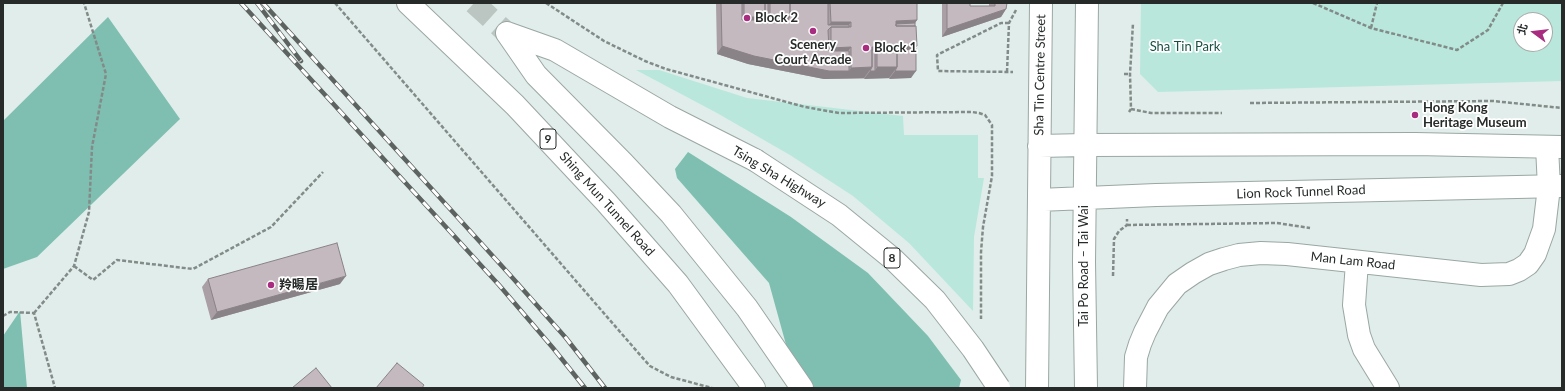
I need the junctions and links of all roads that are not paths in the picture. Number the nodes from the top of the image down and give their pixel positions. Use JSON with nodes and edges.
{"nodes":[{"id":1,"x":408,"y":3,"type":"edge"},
{"id":2,"x":1041,"y":3,"type":"edge"},
{"id":3,"x":1087,"y":3,"type":"edge"},
{"id":4,"x":1085,"y":145,"type":"junction"},
{"id":5,"x":1040,"y":146,"type":"junction"},
{"id":6,"x":1555,"y":147,"type":"edge"},
{"id":7,"x":1555,"y":187,"type":"edge"},
{"id":8,"x":1084,"y":198,"type":"junction"},
{"id":9,"x":1039,"y":200,"type":"junction"},
{"id":10,"x":1357,"y":262,"type":"junction"},
{"id":11,"x":754,"y":388,"type":"edge"},
{"id":12,"x":802,"y":388,"type":"edge"},
{"id":13,"x":999,"y":388,"type":"edge"},
{"id":14,"x":1037,"y":388,"type":"edge"},
{"id":15,"x":1086,"y":388,"type":"edge"},
{"id":16,"x":1135,"y":388,"type":"edge"},
{"id":17,"x":1388,"y":388,"type":"edge"}],
"edges":[{"from":1,"to":11,"type":"main road","name":"Shing Mun Tunnel Road","number":"9"},
{"from":2,"to":5,"type":"main road","name":"Sha Tin Centre Street"},
{"from":3,"to":4,"type":"main road"},
{"from":4,"to":5,"type":"main road"},
{"from":4,"to":6,"type":"main road"},
{"from":4,"to":8,"type":"main road","name":"Tai Po Road – Tai Wai"},
{"from":5,"to":9,"type":"main road"},
{"from":6,"to":7,"type":"main road","name":"Man Lam Road"},
{"from":7,"to":8,"type":"main road","name":"Lion Rock Tunnel Road"},
{"from":7,"to":10,"type":"main road","name":"Man Lam Road"},
{"from":8,"to":9,"type":"main road","name":"Lion Rock Tunnel Road"},
{"from":8,"to":15,"type":"main road","name":"Tai Po Road – Tai Wai"},
{"from":9,"to":14,"type":"main road"},
{"from":10,"to":16,"type":"main road","name":"Man Lam Road"},
{"from":10,"to":17,"type":"main road"},
{"from":12,"to":13,"type":"main road","name":"Tsing Sha Highway","number":"8","bridge":true}]}
